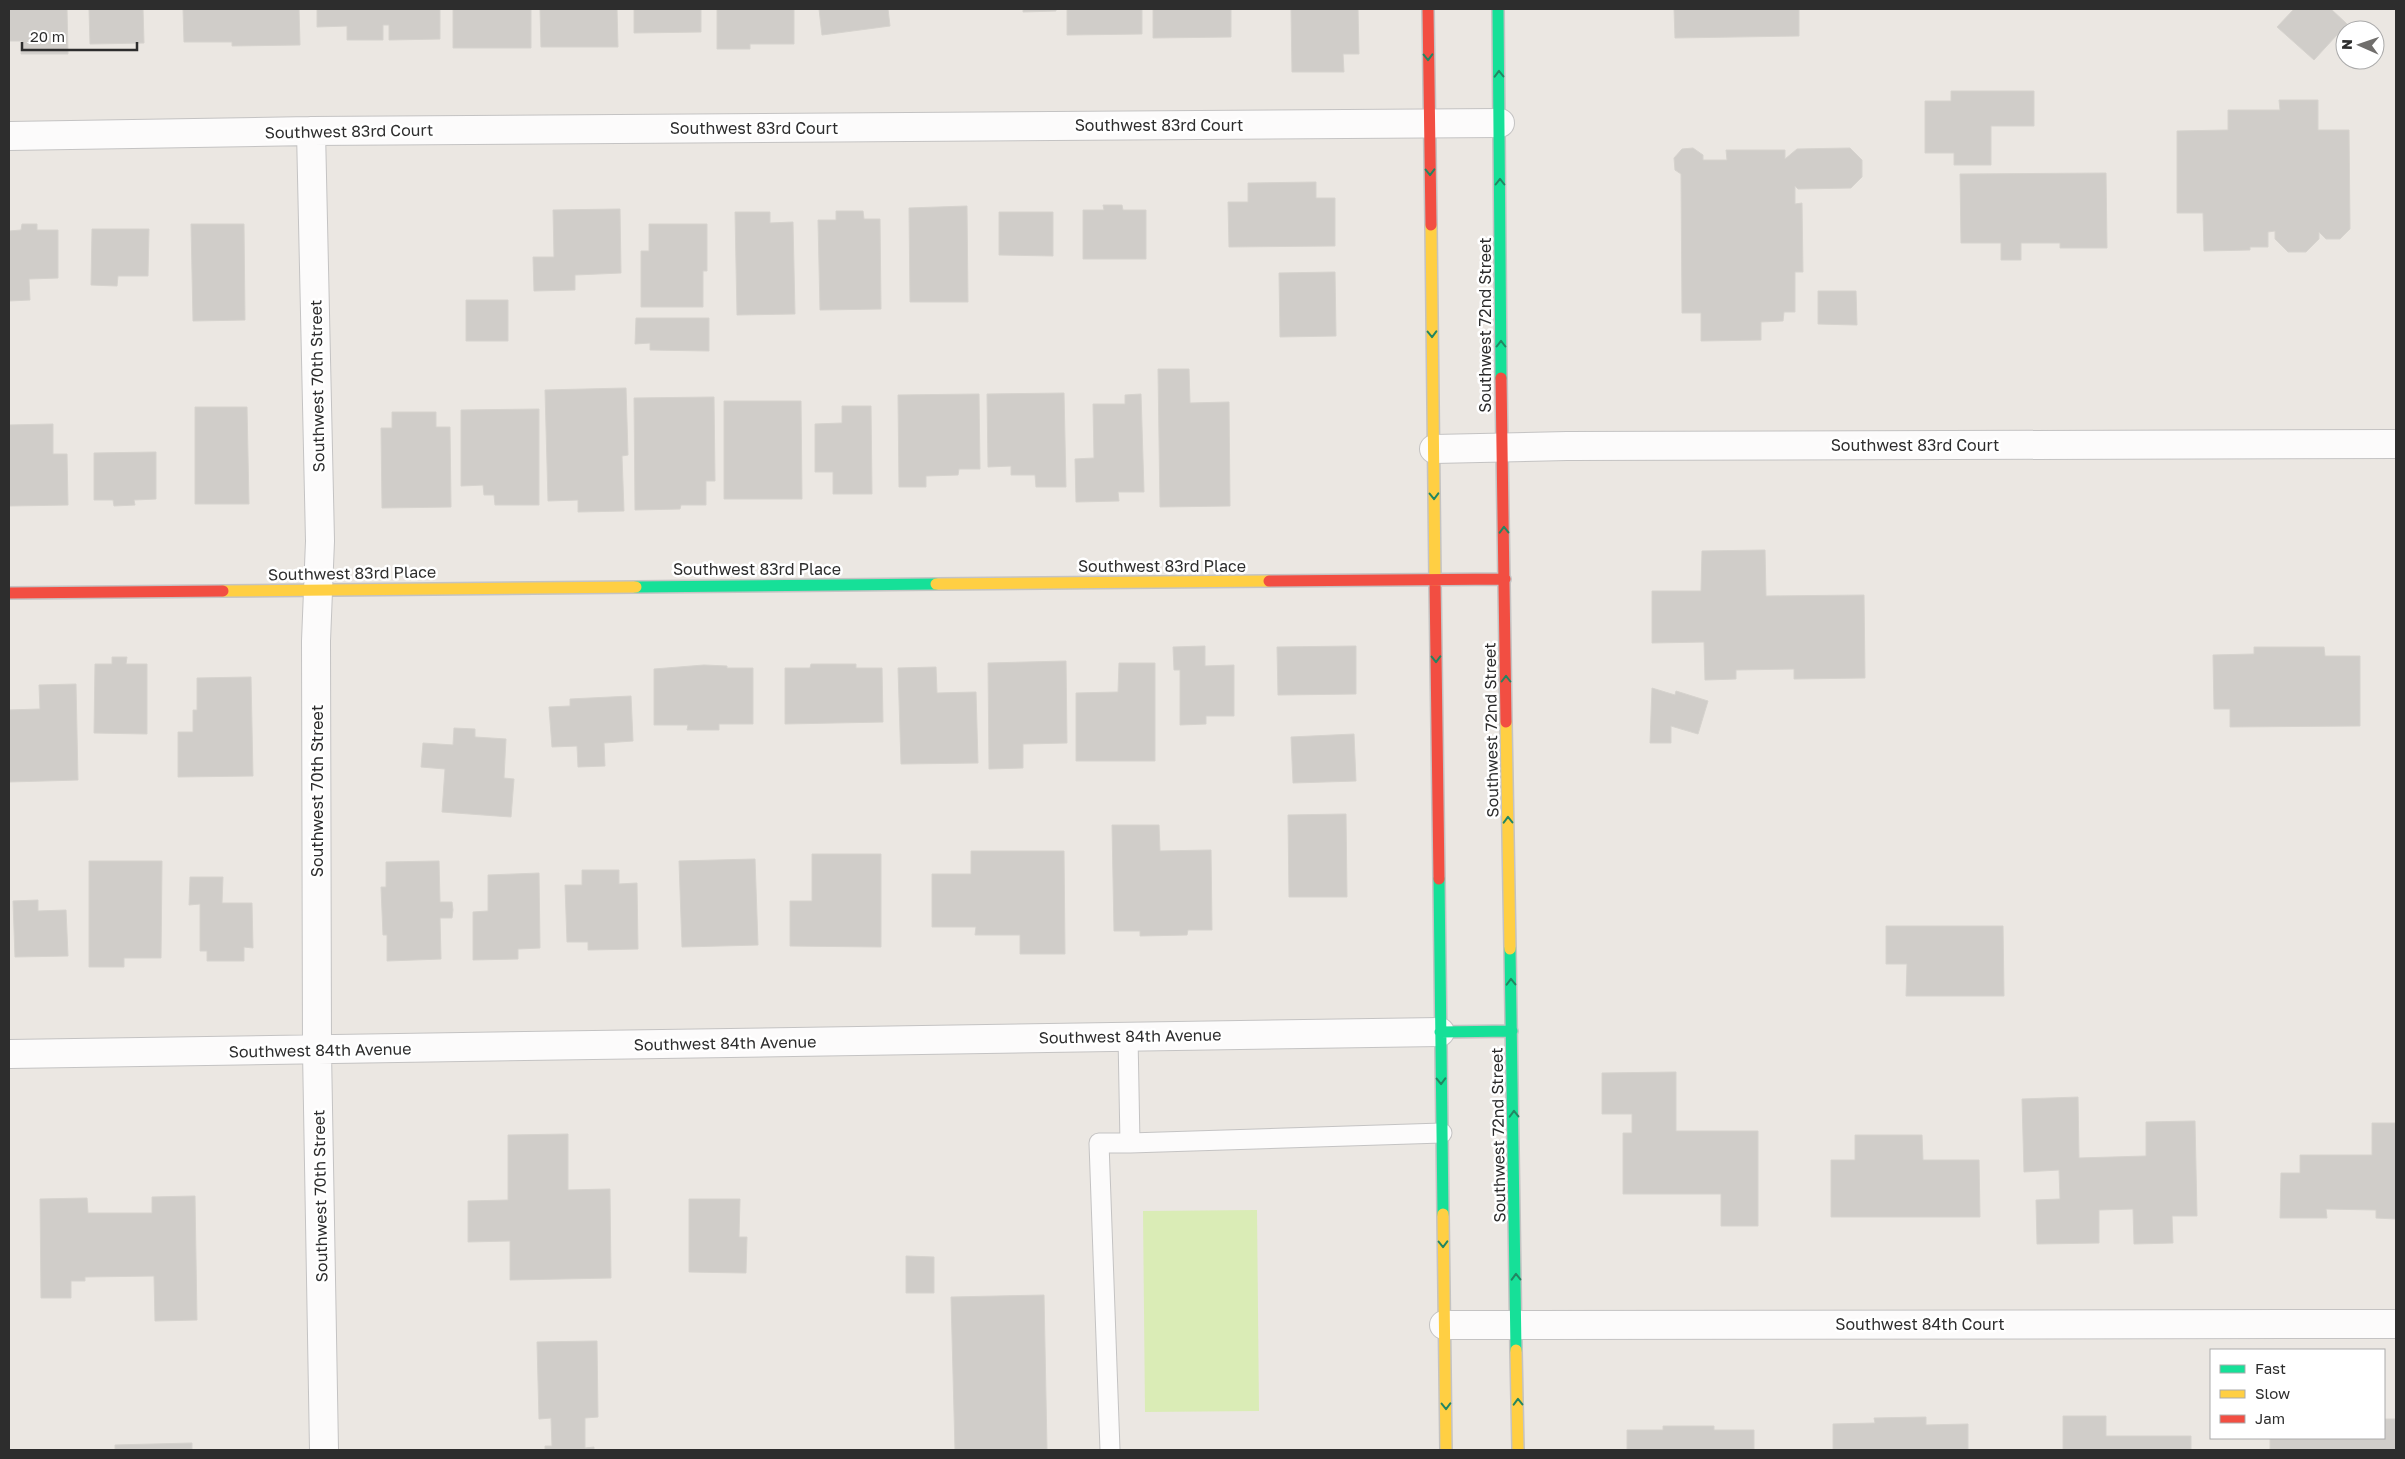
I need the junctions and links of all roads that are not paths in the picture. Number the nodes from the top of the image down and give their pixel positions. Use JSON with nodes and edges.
{"nodes":[{"id":1,"x":1428,"y":9,"type":"edge"},
{"id":2,"x":1498,"y":9,"type":"edge"},
{"id":3,"x":1429,"y":123,"type":"junction"},
{"id":4,"x":1500,"y":123,"type":"junction"},
{"id":5,"x":310,"y":131,"type":"junction"},
{"id":6,"x":9,"y":136,"type":"edge"},
{"id":7,"x":2396,"y":444,"type":"edge"},
{"id":8,"x":1502,"y":447,"type":"junction"},
{"id":9,"x":1434,"y":449,"type":"junction"},
{"id":10,"x":1505,"y":579,"type":"junction"},
{"id":11,"x":1435,"y":580,"type":"junction"},
{"id":12,"x":319,"y":589,"type":"junction"},
{"id":13,"x":9,"y":593,"type":"edge"},
{"id":14,"x":1512,"y":1031,"type":"junction"},
{"id":15,"x":1440,"y":1032,"type":"junction"},
{"id":16,"x":1128,"y":1036,"type":"junction"},
{"id":17,"x":317,"y":1051,"type":"junction"},
{"id":18,"x":9,"y":1054,"type":"edge"},
{"id":19,"x":1442,"y":1133,"type":"junction"},
{"id":20,"x":1130,"y":1143,"type":"junction"},
{"id":21,"x":2396,"y":1324,"type":"edge"},
{"id":22,"x":1444,"y":1325,"type":"junction"},
{"id":23,"x":1517,"y":1326,"type":"junction"},
{"id":24,"x":324,"y":1450,"type":"edge"},
{"id":25,"x":1110,"y":1450,"type":"edge"},
{"id":26,"x":1446,"y":1450,"type":"edge"},
{"id":27,"x":1518,"y":1450,"type":"edge"}],
"edges":[{"from":1,"to":3,"type":"main road","one_way":true},
{"from":4,"to":2,"type":"main road","name":"Southwest 72nd Street","one_way":true},
{"from":3,"to":4,"type":"street","name":"Southwest 83rd Court"},
{"from":3,"to":5,"type":"street","name":"Southwest 83rd Court"},
{"from":3,"to":9,"type":"main road","one_way":true},
{"from":8,"to":4,"type":"main road","name":"Southwest 72nd Street","one_way":true},
{"from":5,"to":6,"type":"street","name":"Southwest 83rd Court"},
{"from":5,"to":12,"type":"street","name":"Southwest 70th Street"},
{"from":7,"to":8,"type":"street","name":"Southwest 83rd Court"},
{"from":8,"to":9,"type":"street","name":"Southwest 83rd Court"},
{"from":10,"to":8,"type":"main road","name":"Southwest 72nd Street","one_way":true},
{"from":9,"to":11,"type":"main road","one_way":true},
{"from":10,"to":11,"type":"main road","name":"Southwest 83rd Place"},
{"from":14,"to":10,"type":"main road","name":"Southwest 72nd Street","one_way":true},
{"from":11,"to":12,"type":"main road","name":"Southwest 83rd Place"},
{"from":11,"to":15,"type":"main road","one_way":true},
{"from":12,"to":13,"type":"main road","name":"Southwest 83rd Place"},
{"from":12,"to":17,"type":"street","name":"Southwest 70th Street"},
{"from":14,"to":15,"type":"main road"},
{"from":23,"to":14,"type":"main road","name":"Southwest 72nd Street","one_way":true},
{"from":15,"to":16,"type":"street","name":"Southwest 84th Avenue"},
{"from":15,"to":19,"type":"main road","one_way":true},
{"from":16,"to":17,"type":"street","name":"Southwest 84th Avenue"},
{"from":16,"to":20,"type":"lane"},
{"from":17,"to":18,"type":"street","name":"Southwest 84th Avenue"},
{"from":17,"to":24,"type":"street","name":"Southwest 70th Street"},
{"from":19,"to":20,"type":"lane"},
{"from":19,"to":22,"type":"main road","one_way":true},
{"from":20,"to":25,"type":"lane"},
{"from":21,"to":23,"type":"street","name":"Southwest 84th Court"},
{"from":22,"to":23,"type":"street","name":"Southwest 84th Court"},
{"from":22,"to":26,"type":"main road","one_way":true},
{"from":27,"to":23,"type":"main road","name":"Southwest 72nd Street","one_way":true}]}
